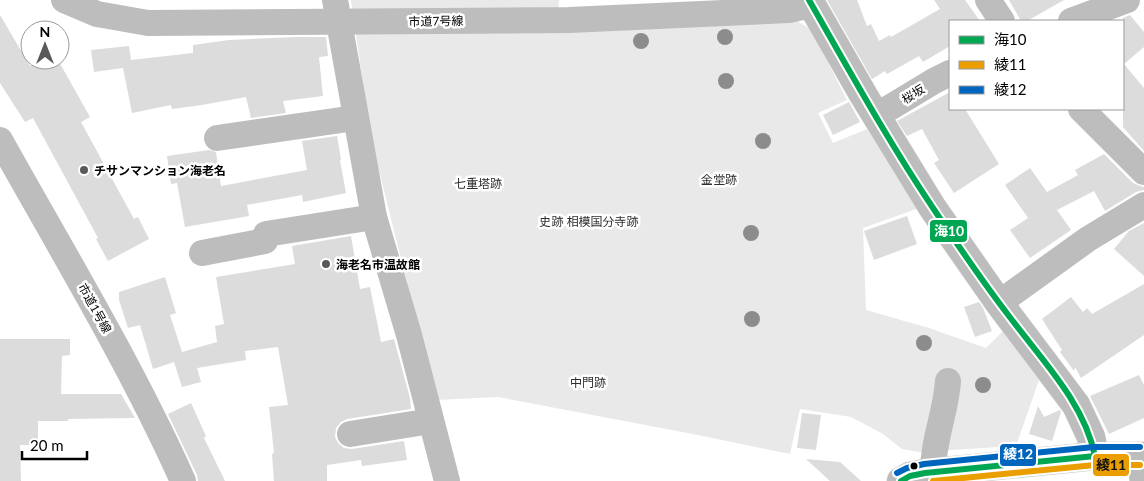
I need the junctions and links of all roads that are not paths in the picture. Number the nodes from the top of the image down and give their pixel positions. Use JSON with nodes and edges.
{"nodes":[{"id":1,"x":64,"y":0,"type":"edge"},
{"id":2,"x":988,"y":0,"type":"edge"},
{"id":3,"x":1127,"y":0,"type":"edge"},
{"id":4,"x":810,"y":3,"type":"edge"},
{"id":5,"x":337,"y":11,"type":"edge"},
{"id":6,"x":1001,"y":20,"type":"edge"},
{"id":7,"x":1074,"y":20,"type":"edge"},
{"id":8,"x":949,"y":74,"type":"edge"},
{"id":9,"x":1083,"y":110,"type":"edge"},
{"id":10,"x":876,"y":116,"type":"junction"},
{"id":11,"x":355,"y":118,"type":"junction"},
{"id":12,"x":217,"y":138,"type":"dead end"},
{"id":13,"x":0,"y":140,"type":"edge"},
{"id":14,"x":1144,"y":172,"type":"edge"},
{"id":15,"x":1144,"y":205,"type":"edge"},
{"id":16,"x":374,"y":217,"type":"junction"},
{"id":17,"x":202,"y":253,"type":"dead end"},
{"id":18,"x":999,"y":303,"type":"junction"},
{"id":19,"x":948,"y":381,"type":"dead end"},
{"id":20,"x":431,"y":421,"type":"junction"},
{"id":21,"x":350,"y":434,"type":"dead end"},
{"id":22,"x":1095,"y":456,"type":"junction"},
{"id":23,"x":1142,"y":464,"type":"edge"},
{"id":24,"x":933,"y":472,"type":"junction"},
{"id":25,"x":183,"y":481,"type":"edge"},
{"id":26,"x":447,"y":481,"type":"edge"},
{"id":27,"x":901,"y":481,"type":"edge"}],
"edges":[{"from":1,"to":5,"type":"street","name":"市道7号線"},
{"from":2,"to":6,"type":"street"},
{"from":3,"to":7,"type":"street"},
{"from":4,"to":5,"type":"street","name":"市道7号線"},
{"from":4,"to":10,"type":"main road"},
{"from":5,"to":11,"type":"street"},
{"from":8,"to":10,"type":"street","name":"桜坂"},
{"from":9,"to":14,"type":"street"},
{"from":10,"to":18,"type":"main road"},
{"from":11,"to":12,"type":"street"},
{"from":11,"to":16,"type":"street"},
{"from":13,"to":25,"type":"street","name":"市道1号線"},
{"from":15,"to":18,"type":"street"},
{"from":16,"to":17,"type":"street"},
{"from":16,"to":20,"type":"street"},
{"from":18,"to":22,"type":"main road"},
{"from":19,"to":24,"type":"street"},
{"from":20,"to":21,"type":"street"},
{"from":20,"to":26,"type":"street"},
{"from":22,"to":23,"type":"main road"},
{"from":22,"to":24,"type":"main road"},
{"from":24,"to":27,"type":"main road"}]}
